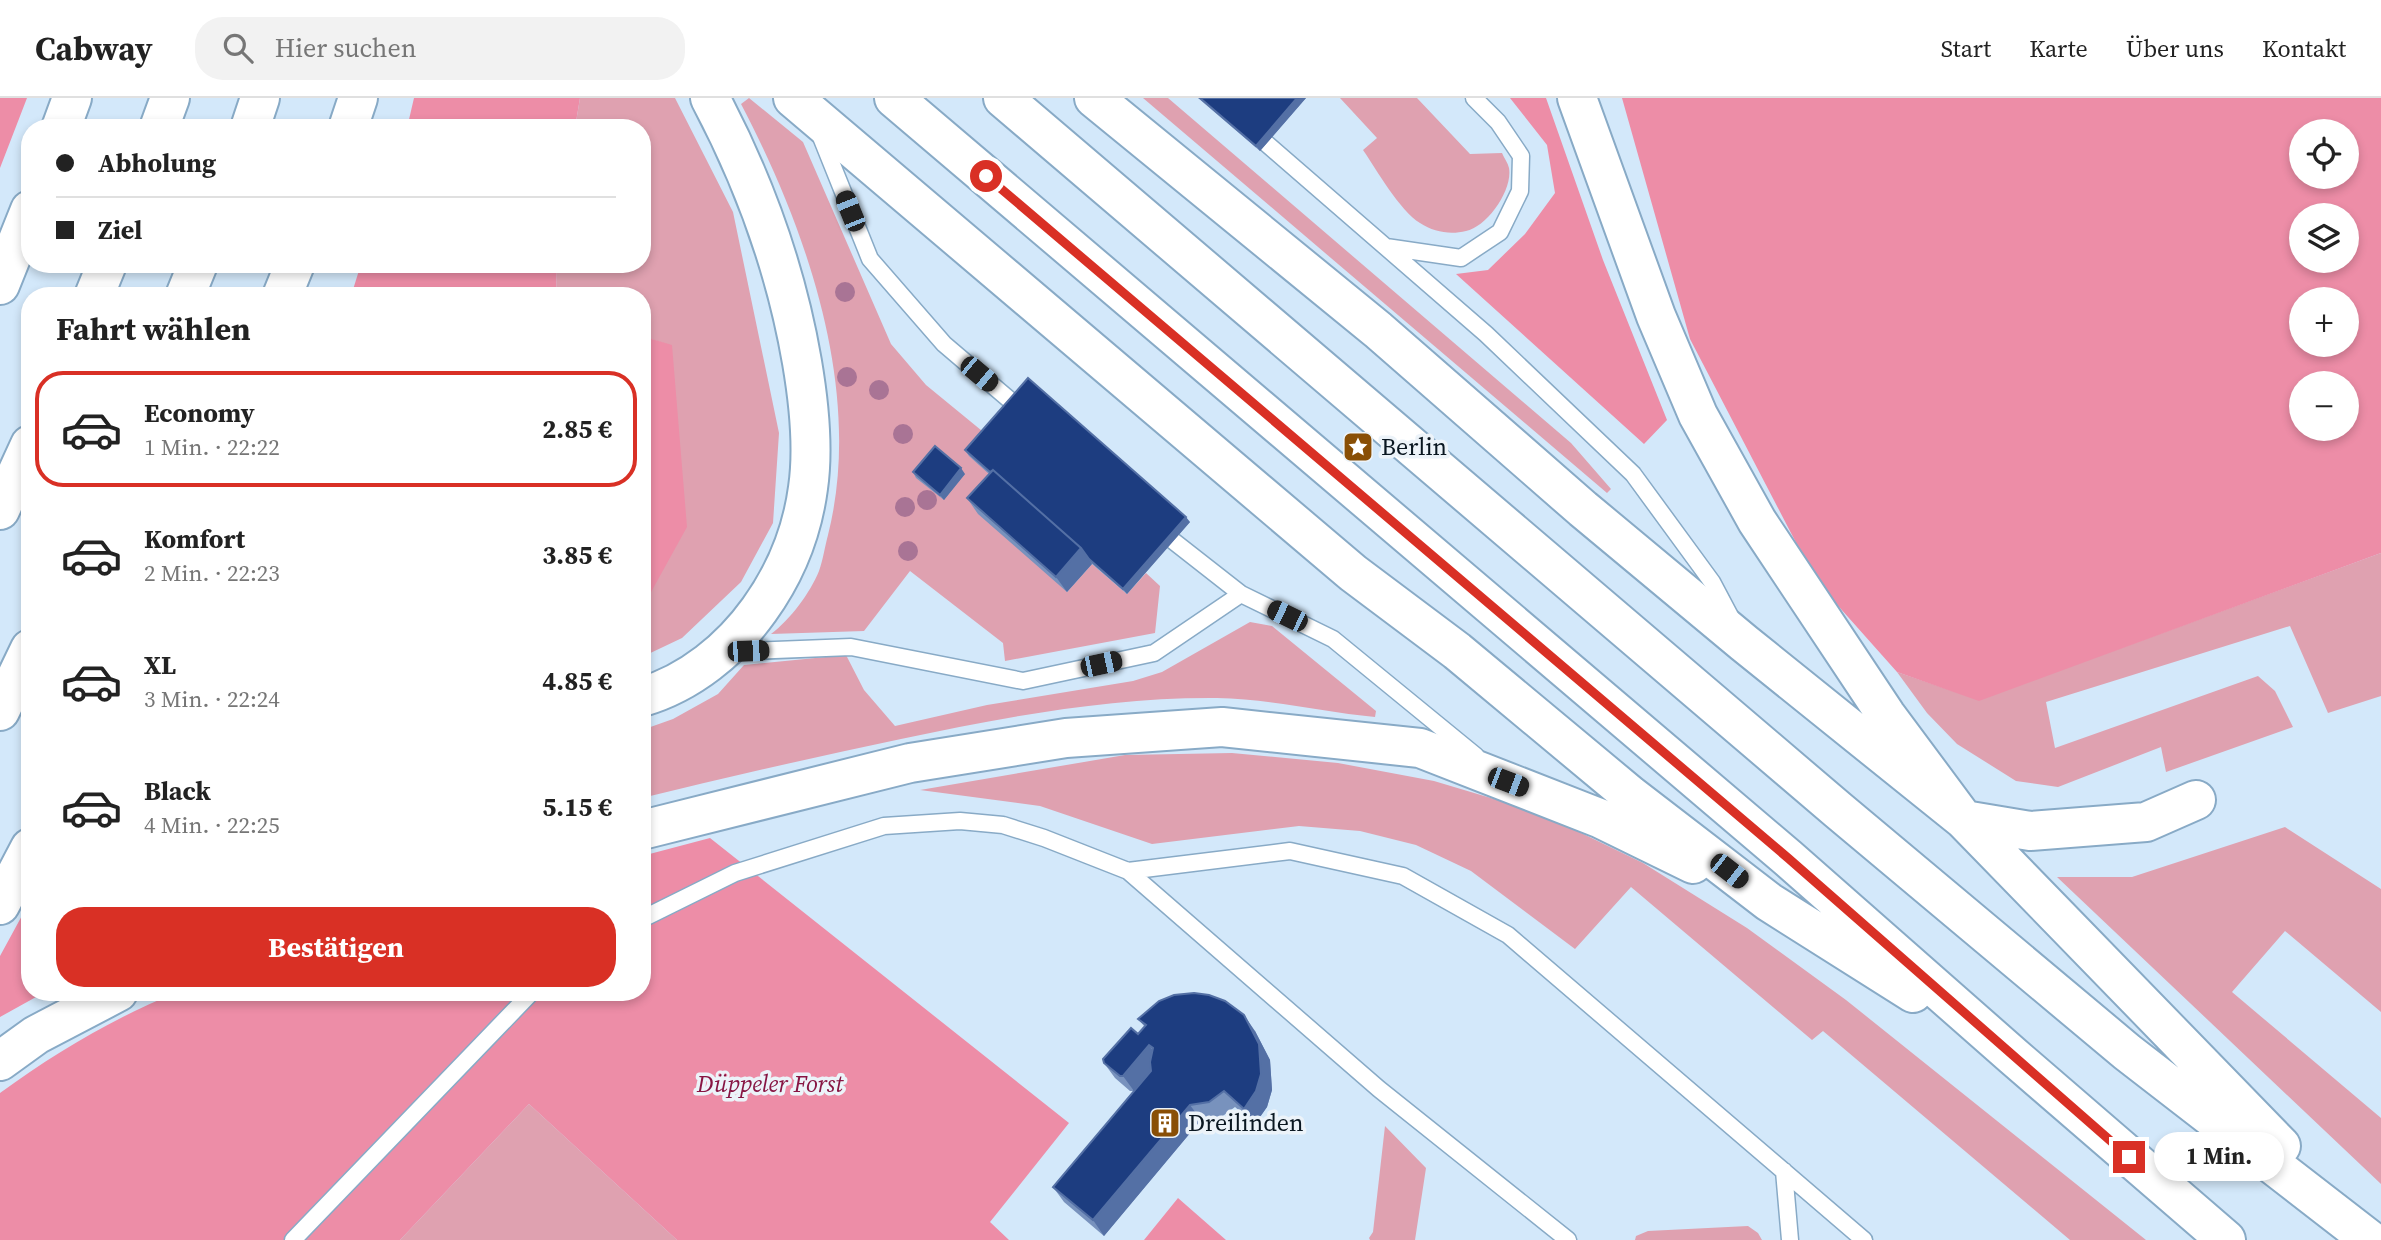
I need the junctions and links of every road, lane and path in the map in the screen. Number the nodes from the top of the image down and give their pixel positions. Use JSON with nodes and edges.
{"nodes":[{"id":1,"x":72,"y":98,"type":"edge"},
{"id":2,"x":170,"y":98,"type":"edge"},
{"id":3,"x":260,"y":98,"type":"edge"},
{"id":4,"x":358,"y":98,"type":"edge"},
{"id":5,"x":710,"y":98,"type":"edge"},
{"id":6,"x":894,"y":98,"type":"edge"},
{"id":7,"x":1003,"y":98,"type":"edge"},
{"id":8,"x":1094,"y":98,"type":"edge"},
{"id":9,"x":1474,"y":98,"type":"edge"},
{"id":10,"x":1577,"y":98,"type":"edge"},
{"id":11,"x":802,"y":106,"type":"edge"},
{"id":12,"x":64,"y":119,"type":"edge"},
{"id":13,"x":162,"y":119,"type":"edge"},
{"id":14,"x":253,"y":119,"type":"edge"},
{"id":15,"x":351,"y":119,"type":"edge"},
{"id":16,"x":1244,"y":124,"type":"edge"},
{"id":17,"x":21,"y":232,"type":"edge"},
{"id":18,"x":1385,"y":247,"type":"junction"},
{"id":19,"x":0,"y":285,"type":"edge"},
{"id":20,"x":1034,"y":421,"type":"edge"},
{"id":21,"x":21,"y":464,"type":"edge"},
{"id":22,"x":0,"y":510,"type":"edge"},
{"id":23,"x":1143,"y":516,"type":"edge"},
{"id":24,"x":1241,"y":594,"type":"junction"},
{"id":25,"x":1744,"y":643,"type":"junction"},
{"id":26,"x":722,"y":652,"type":"junction"},
{"id":27,"x":21,"y":668,"type":"edge"},
{"id":28,"x":651,"y":693,"type":"edge"},
{"id":29,"x":0,"y":711,"type":"edge"},
{"id":30,"x":1508,"y":782,"type":"junction"},
{"id":31,"x":2196,"y":800,"type":"dead end"},
{"id":32,"x":1964,"y":820,"type":"junction"},
{"id":33,"x":651,"y":828,"type":"edge"},
{"id":34,"x":21,"y":865,"type":"edge"},
{"id":35,"x":1128,"y":871,"type":"junction"},
{"id":36,"x":1769,"y":902,"type":"junction"},
{"id":37,"x":0,"y":905,"type":"edge"},
{"id":38,"x":651,"y":915,"type":"edge"},
{"id":39,"x":101,"y":1001,"type":"edge"},
{"id":40,"x":523,"y":1001,"type":"edge"},
{"id":41,"x":2012,"y":1056,"type":"junction"},
{"id":42,"x":0,"y":1061,"type":"edge"},
{"id":43,"x":1784,"y":1171,"type":"junction"},
{"id":44,"x":293,"y":1240,"type":"edge"},
{"id":45,"x":1568,"y":1240,"type":"edge"},
{"id":46,"x":1790,"y":1240,"type":"edge"},
{"id":47,"x":1864,"y":1240,"type":"edge"},
{"id":48,"x":2226,"y":1240,"type":"edge"},
{"id":49,"x":2371,"y":1240,"type":"edge"}],
"edges":[{"from":1,"to":12,"type":"main road"},
{"from":2,"to":13,"type":"main road"},
{"from":3,"to":14,"type":"main road"},
{"from":4,"to":15,"type":"main road"},
{"from":5,"to":26,"type":"main road"},
{"from":6,"to":41,"type":"main road"},
{"from":7,"to":49,"type":"main road"},
{"from":8,"to":25,"type":"main road"},
{"from":9,"to":18,"type":"lane"},
{"from":10,"to":32,"type":"main road"},
{"from":11,"to":20,"type":"lane"},
{"from":11,"to":36,"type":"main road"},
{"from":16,"to":18,"type":"lane"},
{"from":17,"to":19,"type":"main road"},
{"from":18,"to":25,"type":"lane"},
{"from":21,"to":22,"type":"main road"},
{"from":23,"to":24,"type":"lane"},
{"from":24,"to":26,"type":"lane"},
{"from":24,"to":30,"type":"lane"},
{"from":25,"to":32,"type":"main road"},
{"from":26,"to":28,"type":"main road"},
{"from":27,"to":29,"type":"main road"},
{"from":30,"to":33,"type":"main road"},
{"from":30,"to":36,"type":"main road"},
{"from":31,"to":32,"type":"main road"},
{"from":32,"to":49,"type":"main road"},
{"from":34,"to":37,"type":"main road"},
{"from":35,"to":38,"type":"lane"},
{"from":35,"to":43,"type":"lane"},
{"from":35,"to":45,"type":"lane"},
{"from":36,"to":41,"type":"main road"},
{"from":39,"to":42,"type":"main road"},
{"from":40,"to":44,"type":"lane"},
{"from":41,"to":48,"type":"main road"},
{"from":43,"to":46,"type":"lane"},
{"from":43,"to":47,"type":"lane"}]}
